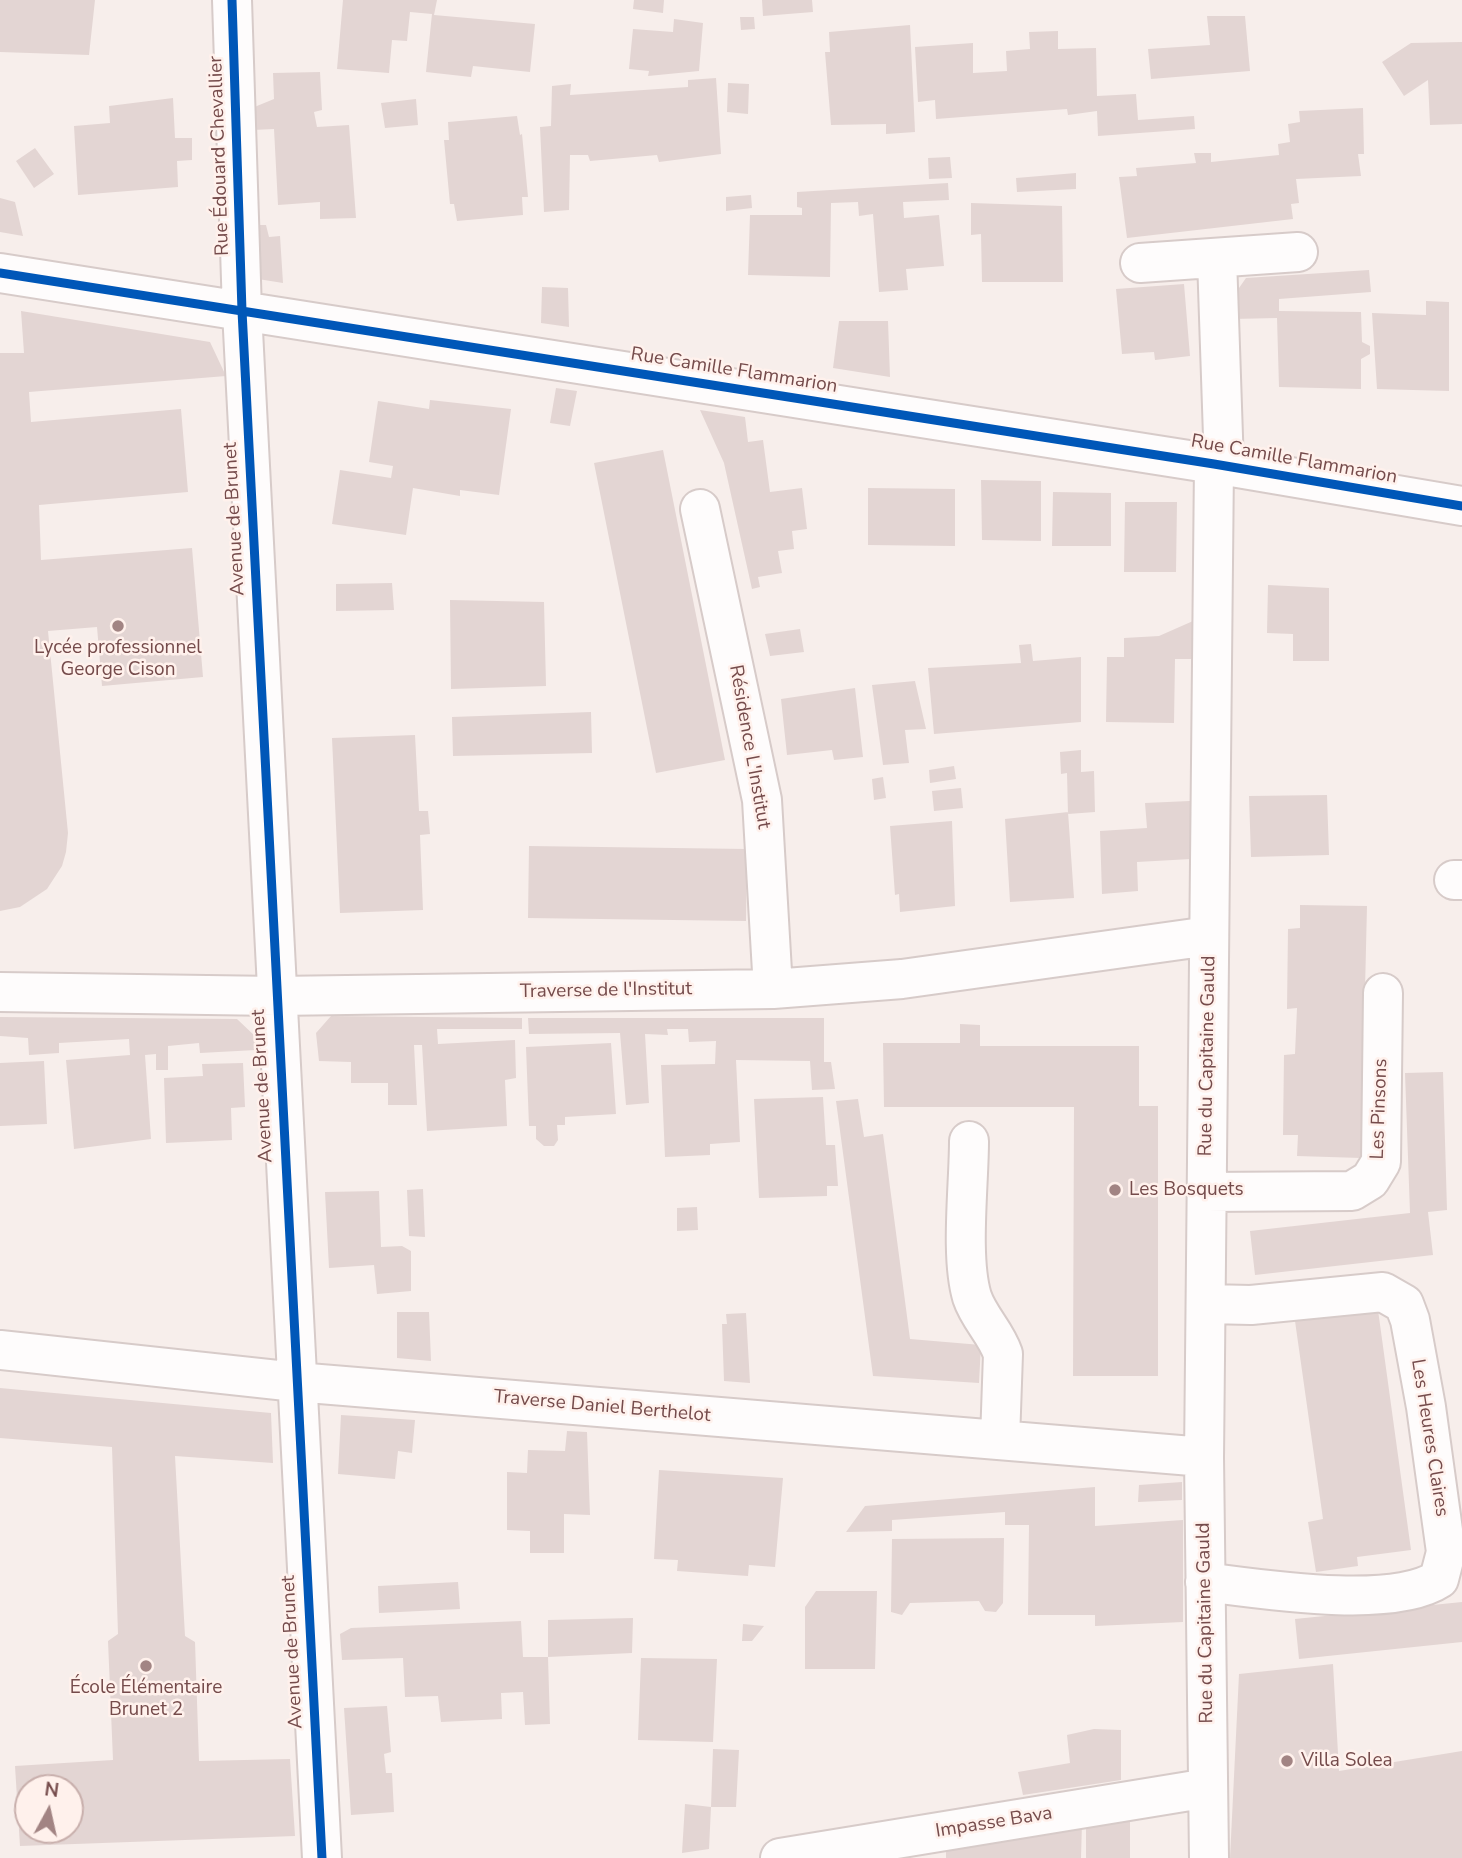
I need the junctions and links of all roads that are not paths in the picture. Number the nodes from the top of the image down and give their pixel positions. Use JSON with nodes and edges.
{"nodes":[{"id":1,"x":232,"y":0,"type":"edge"},
{"id":2,"x":1298,"y":253,"type":"dead end"},
{"id":3,"x":1217,"y":258,"type":"junction"},
{"id":4,"x":1140,"y":263,"type":"dead end"},
{"id":5,"x":0,"y":273,"type":"edge"},
{"id":6,"x":243,"y":311,"type":"junction"},
{"id":7,"x":1219,"y":465,"type":"junction"},
{"id":8,"x":1462,"y":506,"type":"edge"},
{"id":9,"x":700,"y":509,"type":"dead end"},
{"id":10,"x":1209,"y":936,"type":"junction"},
{"id":11,"x":772,"y":989,"type":"junction"},
{"id":12,"x":0,"y":992,"type":"edge"},
{"id":13,"x":1383,"y":993,"type":"dead end"},
{"id":14,"x":276,"y":996,"type":"junction"},
{"id":15,"x":969,"y":1141,"type":"dead end"},
{"id":16,"x":1206,"y":1192,"type":"junction"},
{"id":17,"x":1206,"y":1304,"type":"junction"},
{"id":18,"x":0,"y":1350,"type":"edge"},
{"id":19,"x":296,"y":1382,"type":"junction"},
{"id":20,"x":1000,"y":1440,"type":"junction"},
{"id":21,"x":1204,"y":1457,"type":"junction"},
{"id":22,"x":1205,"y":1582,"type":"junction"},
{"id":23,"x":1208,"y":1788,"type":"junction"},
{"id":24,"x":322,"y":1858,"type":"edge"},
{"id":25,"x":780,"y":1858,"type":"edge"},
{"id":26,"x":1209,"y":1858,"type":"edge"}],
"edges":[{"from":1,"to":6,"type":"street","name":"Rue Édouard Chevallier"},
{"from":2,"to":3,"type":"street"},
{"from":3,"to":4,"type":"street"},
{"from":3,"to":7,"type":"street","name":"Rue du Capitaine Gauld"},
{"from":5,"to":6,"type":"street","name":"Rue Camille Flammarion"},
{"from":6,"to":7,"type":"street","name":"Rue Camille Flammarion"},
{"from":6,"to":14,"type":"street","name":"Avenue de Brunet"},
{"from":7,"to":8,"type":"street","name":"Rue Camille Flammarion"},
{"from":7,"to":10,"type":"street","name":"Rue du Capitaine Gauld"},
{"from":9,"to":11,"type":"street","name":"Résidence L'Institut"},
{"from":10,"to":11,"type":"street","name":"Traverse de l'Institut"},
{"from":10,"to":16,"type":"street","name":"Rue du Capitaine Gauld"},
{"from":11,"to":14,"type":"street","name":"Traverse de l'Institut"},
{"from":12,"to":14,"type":"street","name":"Traverse de l'Institut"},
{"from":13,"to":16,"type":"street","name":"Les Pinsons"},
{"from":14,"to":19,"type":"street","name":"Avenue de Brunet"},
{"from":15,"to":20,"type":"street"},
{"from":16,"to":17,"type":"street","name":"Rue du Capitaine Gauld"},
{"from":17,"to":21,"type":"street","name":"Rue du Capitaine Gauld"},
{"from":17,"to":22,"type":"street","name":"Les Heures Claires"},
{"from":18,"to":19,"type":"street","name":"Traverse Daniel Berthelot"},
{"from":19,"to":20,"type":"street","name":"Traverse Daniel Berthelot"},
{"from":19,"to":24,"type":"street","name":"Avenue de Brunet"},
{"from":20,"to":21,"type":"street","name":"Traverse Daniel Berthelot"},
{"from":21,"to":22,"type":"street","name":"Rue du Capitaine Gauld"},
{"from":22,"to":23,"type":"street","name":"Rue du Capitaine Gauld"},
{"from":23,"to":25,"type":"street","name":"Impasse Bava"},
{"from":23,"to":26,"type":"street","name":"Rue du Capitaine Gauld"}]}
